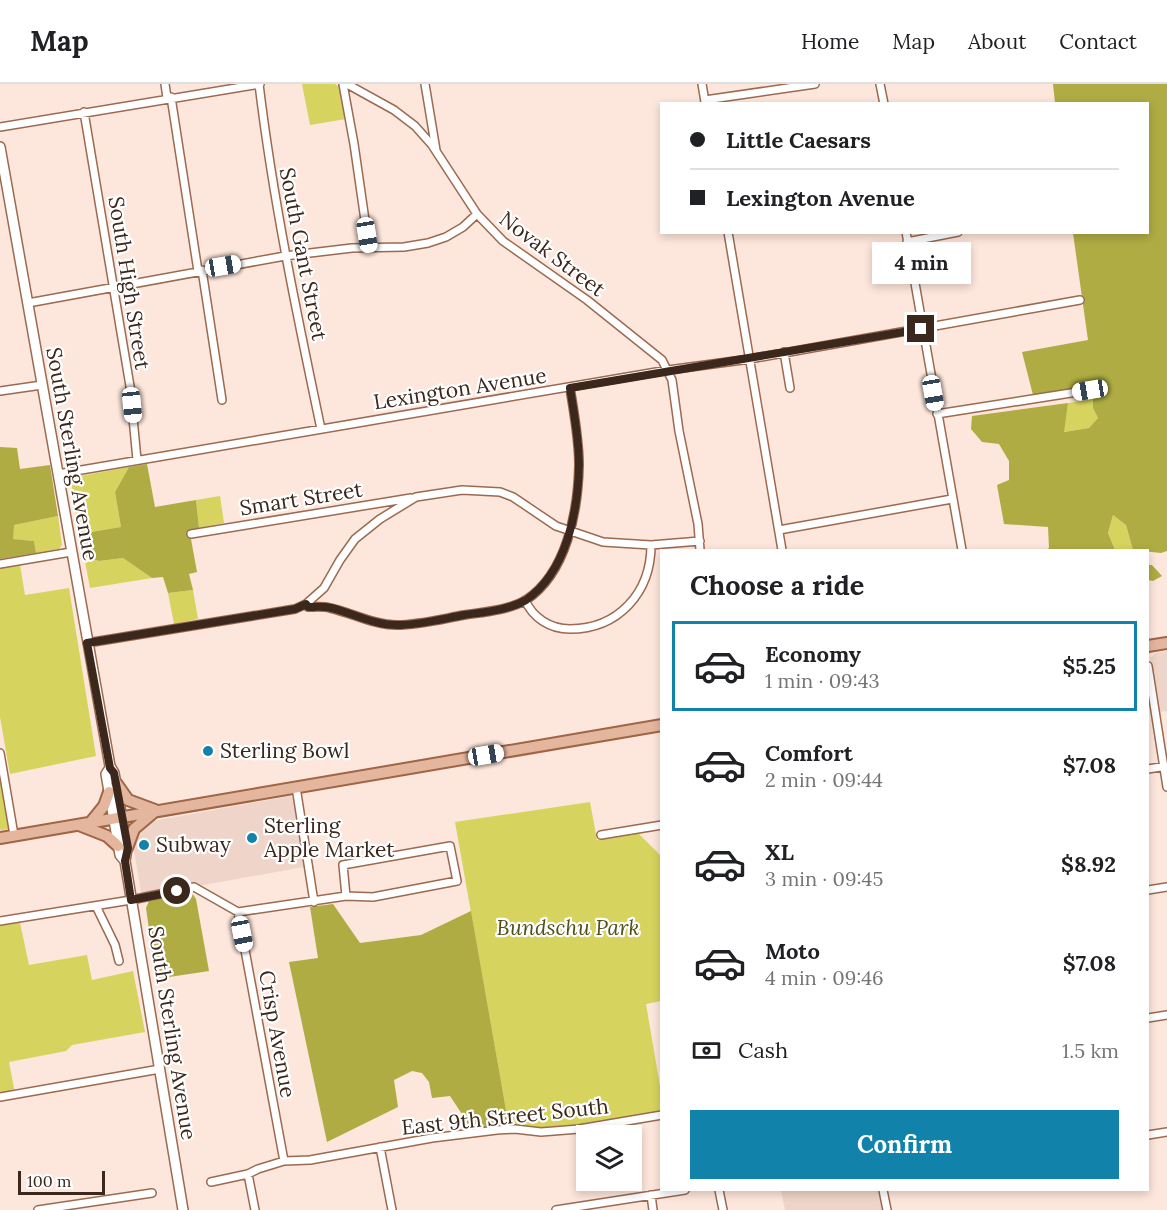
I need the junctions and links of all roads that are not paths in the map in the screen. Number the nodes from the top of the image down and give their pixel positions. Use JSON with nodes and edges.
{"nodes":[{"id":1,"x":165,"y":84,"type":"edge"},
{"id":2,"x":260,"y":84,"type":"edge"},
{"id":3,"x":345,"y":84,"type":"edge"},
{"id":4,"x":425,"y":84,"type":"edge"},
{"id":5,"x":702,"y":84,"type":"edge"},
{"id":6,"x":815,"y":84,"type":"edge"},
{"id":7,"x":880,"y":84,"type":"edge"},
{"id":8,"x":169,"y":98,"type":"junction"},
{"id":9,"x":705,"y":102,"type":"edge"},
{"id":10,"x":884,"y":102,"type":"edge"},
{"id":11,"x":84,"y":112,"type":"junction"},
{"id":12,"x":0,"y":127,"type":"edge"},
{"id":13,"x":0,"y":147,"type":"edge"},
{"id":14,"x":436,"y":153,"type":"junction"},
{"id":15,"x":477,"y":214,"type":"junction"},
{"id":16,"x":728,"y":234,"type":"edge"},
{"id":17,"x":906,"y":234,"type":"edge"},
{"id":18,"x":948,"y":234,"type":"edge"},
{"id":19,"x":907,"y":242,"type":"junction"},
{"id":20,"x":369,"y":248,"type":"junction"},
{"id":21,"x":285,"y":256,"type":"junction"},
{"id":22,"x":200,"y":270,"type":"junction"},
{"id":23,"x":114,"y":286,"type":"junction"},
{"id":24,"x":1080,"y":300,"type":"dead end"},
{"id":25,"x":28,"y":303,"type":"junction"},
{"id":26,"x":921,"y":329,"type":"junction"},
{"id":27,"x":784,"y":352,"type":"junction"},
{"id":28,"x":750,"y":359,"type":"junction"},
{"id":29,"x":668,"y":370,"type":"junction"},
{"id":30,"x":42,"y":385,"type":"junction"},
{"id":31,"x":570,"y":388,"type":"junction"},
{"id":32,"x":790,"y":388,"type":"dead end"},
{"id":33,"x":1090,"y":390,"type":"dead end"},
{"id":34,"x":0,"y":391,"type":"edge"},
{"id":35,"x":222,"y":400,"type":"dead end"},
{"id":36,"x":937,"y":414,"type":"junction"},
{"id":37,"x":321,"y":429,"type":"junction"},
{"id":38,"x":137,"y":460,"type":"junction"},
{"id":39,"x":58,"y":474,"type":"junction"},
{"id":40,"x":416,"y":497,"type":"junction"},
{"id":41,"x":952,"y":499,"type":"junction"},
{"id":42,"x":779,"y":530,"type":"junction"},
{"id":43,"x":569,"y":532,"type":"junction"},
{"id":44,"x":191,"y":534,"type":"dead end"},
{"id":45,"x":700,"y":541,"type":"junction"},
{"id":46,"x":651,"y":545,"type":"junction"},
{"id":47,"x":700,"y":549,"type":"edge"},
{"id":48,"x":782,"y":549,"type":"edge"},
{"id":49,"x":962,"y":549,"type":"edge"},
{"id":50,"x":71,"y":552,"type":"junction"},
{"id":51,"x":0,"y":564,"type":"edge"},
{"id":52,"x":525,"y":600,"type":"junction"},
{"id":53,"x":306,"y":604,"type":"junction"},
{"id":54,"x":1167,"y":642,"type":"edge"},
{"id":55,"x":87,"y":643,"type":"junction"},
{"id":56,"x":1149,"y":646,"type":"edge"},
{"id":57,"x":1149,"y":672,"type":"edge"},
{"id":58,"x":660,"y":725,"type":"edge"},
{"id":59,"x":0,"y":753,"type":"edge"},
{"id":60,"x":1165,"y":766,"type":"edge"},
{"id":61,"x":1149,"y":769,"type":"edge"},
{"id":62,"x":296,"y":787,"type":"junction"},
{"id":63,"x":1167,"y":787,"type":"edge"},
{"id":64,"x":113,"y":788,"type":"junction"},
{"id":65,"x":156,"y":811,"type":"junction"},
{"id":66,"x":118,"y":818,"type":"junction"},
{"id":67,"x":91,"y":822,"type":"junction"},
{"id":68,"x":79,"y":824,"type":"junction"},
{"id":69,"x":660,"y":825,"type":"edge"},
{"id":70,"x":14,"y":835,"type":"junction"},
{"id":71,"x":602,"y":835,"type":"dead end"},
{"id":72,"x":0,"y":838,"type":"edge"},
{"id":73,"x":123,"y":847,"type":"junction"},
{"id":74,"x":1167,"y":887,"type":"edge"},
{"id":75,"x":1149,"y":890,"type":"edge"},
{"id":76,"x":346,"y":896,"type":"junction"},
{"id":77,"x":131,"y":900,"type":"junction"},
{"id":78,"x":314,"y":902,"type":"junction"},
{"id":79,"x":96,"y":906,"type":"junction"},
{"id":80,"x":238,"y":912,"type":"junction"},
{"id":81,"x":0,"y":921,"type":"edge"},
{"id":82,"x":119,"y":961,"type":"dead end"},
{"id":83,"x":1167,"y":1015,"type":"edge"},
{"id":84,"x":1149,"y":1018,"type":"edge"},
{"id":85,"x":160,"y":1070,"type":"junction"},
{"id":86,"x":0,"y":1097,"type":"edge"},
{"id":87,"x":660,"y":1115,"type":"edge"},
{"id":88,"x":1167,"y":1132,"type":"edge"},
{"id":89,"x":1149,"y":1135,"type":"edge"},
{"id":90,"x":380,"y":1147,"type":"junction"},
{"id":91,"x":284,"y":1161,"type":"junction"},
{"id":92,"x":248,"y":1174,"type":"junction"},
{"id":93,"x":211,"y":1182,"type":"dead end"},
{"id":94,"x":678,"y":1191,"type":"edge"},
{"id":95,"x":719,"y":1191,"type":"edge"},
{"id":96,"x":883,"y":1191,"type":"edge"},
{"id":97,"x":152,"y":1193,"type":"dead end"},
{"id":98,"x":651,"y":1195,"type":"junction"},
{"id":99,"x":88,"y":1206,"type":"edge"},
{"id":100,"x":38,"y":1210,"type":"edge"},
{"id":101,"x":183,"y":1210,"type":"edge"},
{"id":102,"x":255,"y":1210,"type":"edge"},
{"id":103,"x":392,"y":1210,"type":"edge"},
{"id":104,"x":556,"y":1210,"type":"edge"},
{"id":105,"x":653,"y":1210,"type":"edge"},
{"id":106,"x":723,"y":1210,"type":"edge"},
{"id":107,"x":887,"y":1210,"type":"edge"}],
"edges":[{"from":1,"to":8,"type":"street"},
{"from":2,"to":8,"type":"street"},
{"from":2,"to":21,"type":"street","name":"South Gant Street"},
{"from":3,"to":14,"type":"street","name":"Novak Street"},
{"from":3,"to":20,"type":"street"},
{"from":4,"to":14,"type":"street"},
{"from":5,"to":9,"type":"street"},
{"from":6,"to":9,"type":"street"},
{"from":7,"to":10,"type":"street"},
{"from":8,"to":11,"type":"street"},
{"from":8,"to":22,"type":"street"},
{"from":11,"to":12,"type":"street"},
{"from":11,"to":23,"type":"street","name":"South High Street"},
{"from":13,"to":25,"type":"main road","name":"South Sterling Avenue"},
{"from":14,"to":15,"type":"street","name":"Novak Street"},
{"from":15,"to":20,"type":"street"},
{"from":15,"to":29,"type":"street","name":"Novak Street"},
{"from":16,"to":28,"type":"street"},
{"from":17,"to":19,"type":"street"},
{"from":18,"to":19,"type":"street"},
{"from":19,"to":26,"type":"street"},
{"from":20,"to":21,"type":"street"},
{"from":21,"to":22,"type":"street"},
{"from":21,"to":37,"type":"street","name":"South Gant Street"},
{"from":22,"to":23,"type":"street"},
{"from":22,"to":35,"type":"street"},
{"from":23,"to":25,"type":"street"},
{"from":23,"to":38,"type":"street","name":"South High Street"},
{"from":24,"to":26,"type":"street","name":"Lexington Avenue"},
{"from":25,"to":30,"type":"main road","name":"South Sterling Avenue"},
{"from":26,"to":27,"type":"street","name":"Lexington Avenue"},
{"from":26,"to":36,"type":"street"},
{"from":27,"to":28,"type":"street","name":"Lexington Avenue"},
{"from":27,"to":32,"type":"street"},
{"from":28,"to":29,"type":"street","name":"Lexington Avenue"},
{"from":28,"to":42,"type":"street"},
{"from":29,"to":31,"type":"street","name":"Lexington Avenue"},
{"from":29,"to":45,"type":"street"},
{"from":30,"to":34,"type":"street"},
{"from":30,"to":39,"type":"main road","name":"South Sterling Avenue"},
{"from":31,"to":37,"type":"street","name":"Lexington Avenue"},
{"from":31,"to":43,"type":"street"},
{"from":33,"to":36,"type":"street"},
{"from":36,"to":41,"type":"street"},
{"from":37,"to":38,"type":"street","name":"Lexington Avenue"},
{"from":38,"to":39,"type":"street","name":"Lexington Avenue"},
{"from":39,"to":50,"type":"main road","name":"South Sterling Avenue"},
{"from":40,"to":43,"type":"street","name":"Smart Street"},
{"from":40,"to":44,"type":"street","name":"Smart Street"},
{"from":40,"to":53,"type":"street"},
{"from":41,"to":42,"type":"street"},
{"from":41,"to":49,"type":"street"},
{"from":42,"to":48,"type":"street"},
{"from":43,"to":46,"type":"street","name":"Smart Street"},
{"from":43,"to":52,"type":"street"},
{"from":45,"to":46,"type":"street","name":"Smart Street"},
{"from":45,"to":47,"type":"street"},
{"from":46,"to":52,"type":"street"},
{"from":50,"to":51,"type":"street"},
{"from":50,"to":55,"type":"main road","name":"South Sterling Avenue"},
{"from":52,"to":53,"type":"street"},
{"from":53,"to":55,"type":"street"},
{"from":54,"to":56,"type":"main road"},
{"from":55,"to":64,"type":"main road","name":"South Sterling Avenue"},
{"from":57,"to":60,"type":"street"},
{"from":58,"to":62,"type":"main road"},
{"from":59,"to":70,"type":"street"},
{"from":60,"to":61,"type":"street"},
{"from":60,"to":63,"type":"street"},
{"from":62,"to":65,"type":"main road"},
{"from":62,"to":78,"type":"street"},
{"from":64,"to":65,"type":"main road"},
{"from":64,"to":66,"type":"main road","name":"South Sterling Avenue"},
{"from":64,"to":67,"type":"main road"},
{"from":65,"to":66,"type":"main road"},
{"from":65,"to":73,"type":"main road"},
{"from":66,"to":67,"type":"main road"},
{"from":66,"to":73,"type":"main road","name":"South Sterling Avenue"},
{"from":67,"to":68,"type":"main road"},
{"from":68,"to":70,"type":"main road"},
{"from":68,"to":73,"type":"main road"},
{"from":69,"to":71,"type":"street"},
{"from":70,"to":72,"type":"main road"},
{"from":73,"to":77,"type":"main road","name":"South Sterling Avenue"},
{"from":74,"to":75,"type":"street"},
{"from":76,"to":76,"type":"street"},
{"from":76,"to":78,"type":"street"},
{"from":77,"to":79,"type":"street"},
{"from":77,"to":80,"type":"street"},
{"from":77,"to":85,"type":"main road","name":"South Sterling Avenue"},
{"from":78,"to":80,"type":"street"},
{"from":79,"to":81,"type":"street"},
{"from":79,"to":82,"type":"street"},
{"from":80,"to":91,"type":"street","name":"Crisp Avenue"},
{"from":83,"to":84,"type":"street"},
{"from":85,"to":86,"type":"street"},
{"from":85,"to":101,"type":"main road","name":"South Sterling Avenue"},
{"from":87,"to":90,"type":"street","name":"East 9th Street South"},
{"from":88,"to":89,"type":"street"},
{"from":90,"to":91,"type":"street","name":"East 9th Street South"},
{"from":90,"to":103,"type":"street"},
{"from":91,"to":92,"type":"street","name":"East 9th Street South"},
{"from":92,"to":93,"type":"street","name":"East 9th Street South"},
{"from":92,"to":102,"type":"street"},
{"from":94,"to":98,"type":"street"},
{"from":95,"to":106,"type":"street"},
{"from":96,"to":107,"type":"street"},
{"from":97,"to":99,"type":"street"},
{"from":98,"to":104,"type":"street"},
{"from":98,"to":105,"type":"street"},
{"from":99,"to":100,"type":"street"}]}
